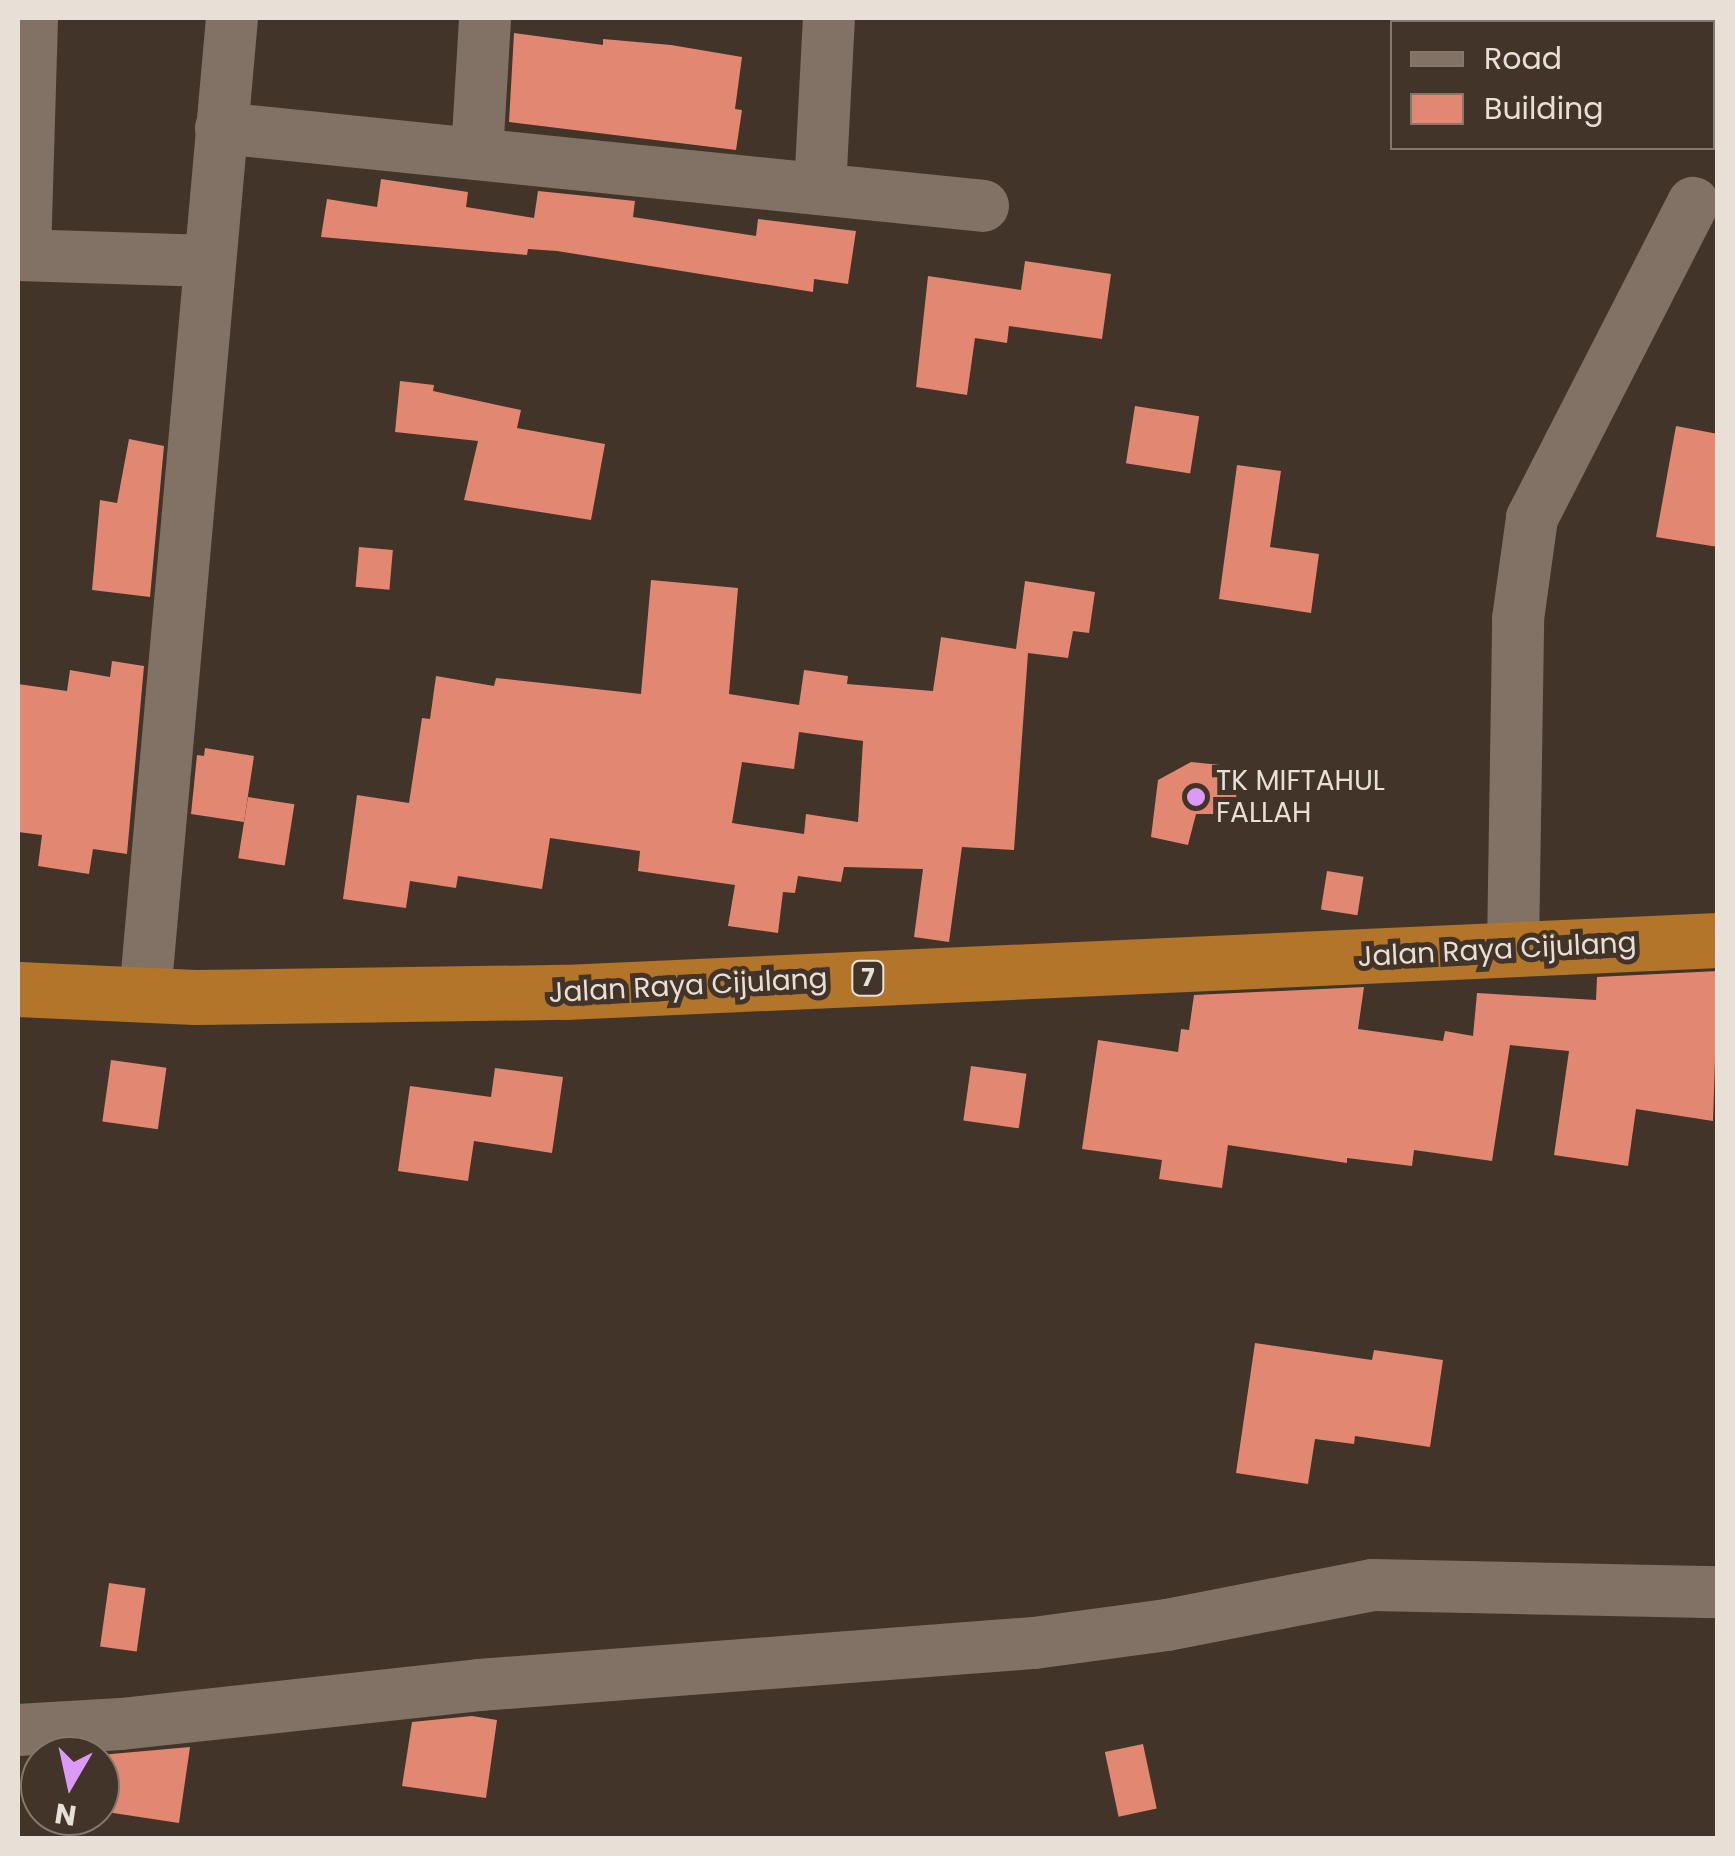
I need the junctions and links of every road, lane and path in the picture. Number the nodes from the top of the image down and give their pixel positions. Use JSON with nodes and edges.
{"nodes":[{"id":1,"x":32,"y":18,"type":"edge"},
{"id":2,"x":232,"y":18,"type":"edge"},
{"id":3,"x":485,"y":18,"type":"edge"},
{"id":4,"x":829,"y":18,"type":"edge"},
{"id":5,"x":221,"y":128,"type":"junction"},
{"id":6,"x":477,"y":154,"type":"junction"},
{"id":7,"x":820,"y":189,"type":"junction"},
{"id":8,"x":1692,"y":203,"type":"dead end"},
{"id":9,"x":983,"y":206,"type":"dead end"},
{"id":10,"x":21,"y":255,"type":"edge"},
{"id":11,"x":210,"y":261,"type":"junction"},
{"id":12,"x":1718,"y":940,"type":"edge"},
{"id":13,"x":1513,"y":949,"type":"junction"},
{"id":14,"x":18,"y":989,"type":"edge"},
{"id":15,"x":145,"y":996,"type":"junction"},
{"id":16,"x":1718,"y":1592,"type":"edge"},
{"id":17,"x":18,"y":1730,"type":"edge"}],
"edges":[{"from":1,"to":10,"type":"street"},
{"from":2,"to":5,"type":"street"},
{"from":3,"to":6,"type":"street"},
{"from":4,"to":7,"type":"street"},
{"from":5,"to":6,"type":"street"},
{"from":5,"to":11,"type":"street"},
{"from":6,"to":7,"type":"street"},
{"from":7,"to":9,"type":"street"},
{"from":8,"to":13,"type":"street"},
{"from":10,"to":11,"type":"street"},
{"from":11,"to":15,"type":"street"},
{"from":12,"to":13,"type":"highway","name":"Jalan Raya Cijulang","number":"7"},
{"from":13,"to":15,"type":"highway","name":"Jalan Raya Cijulang","number":"7"},
{"from":14,"to":15,"type":"highway","name":"Jalan Raya Cijulang","number":"7"},
{"from":16,"to":17,"type":"street"}]}
